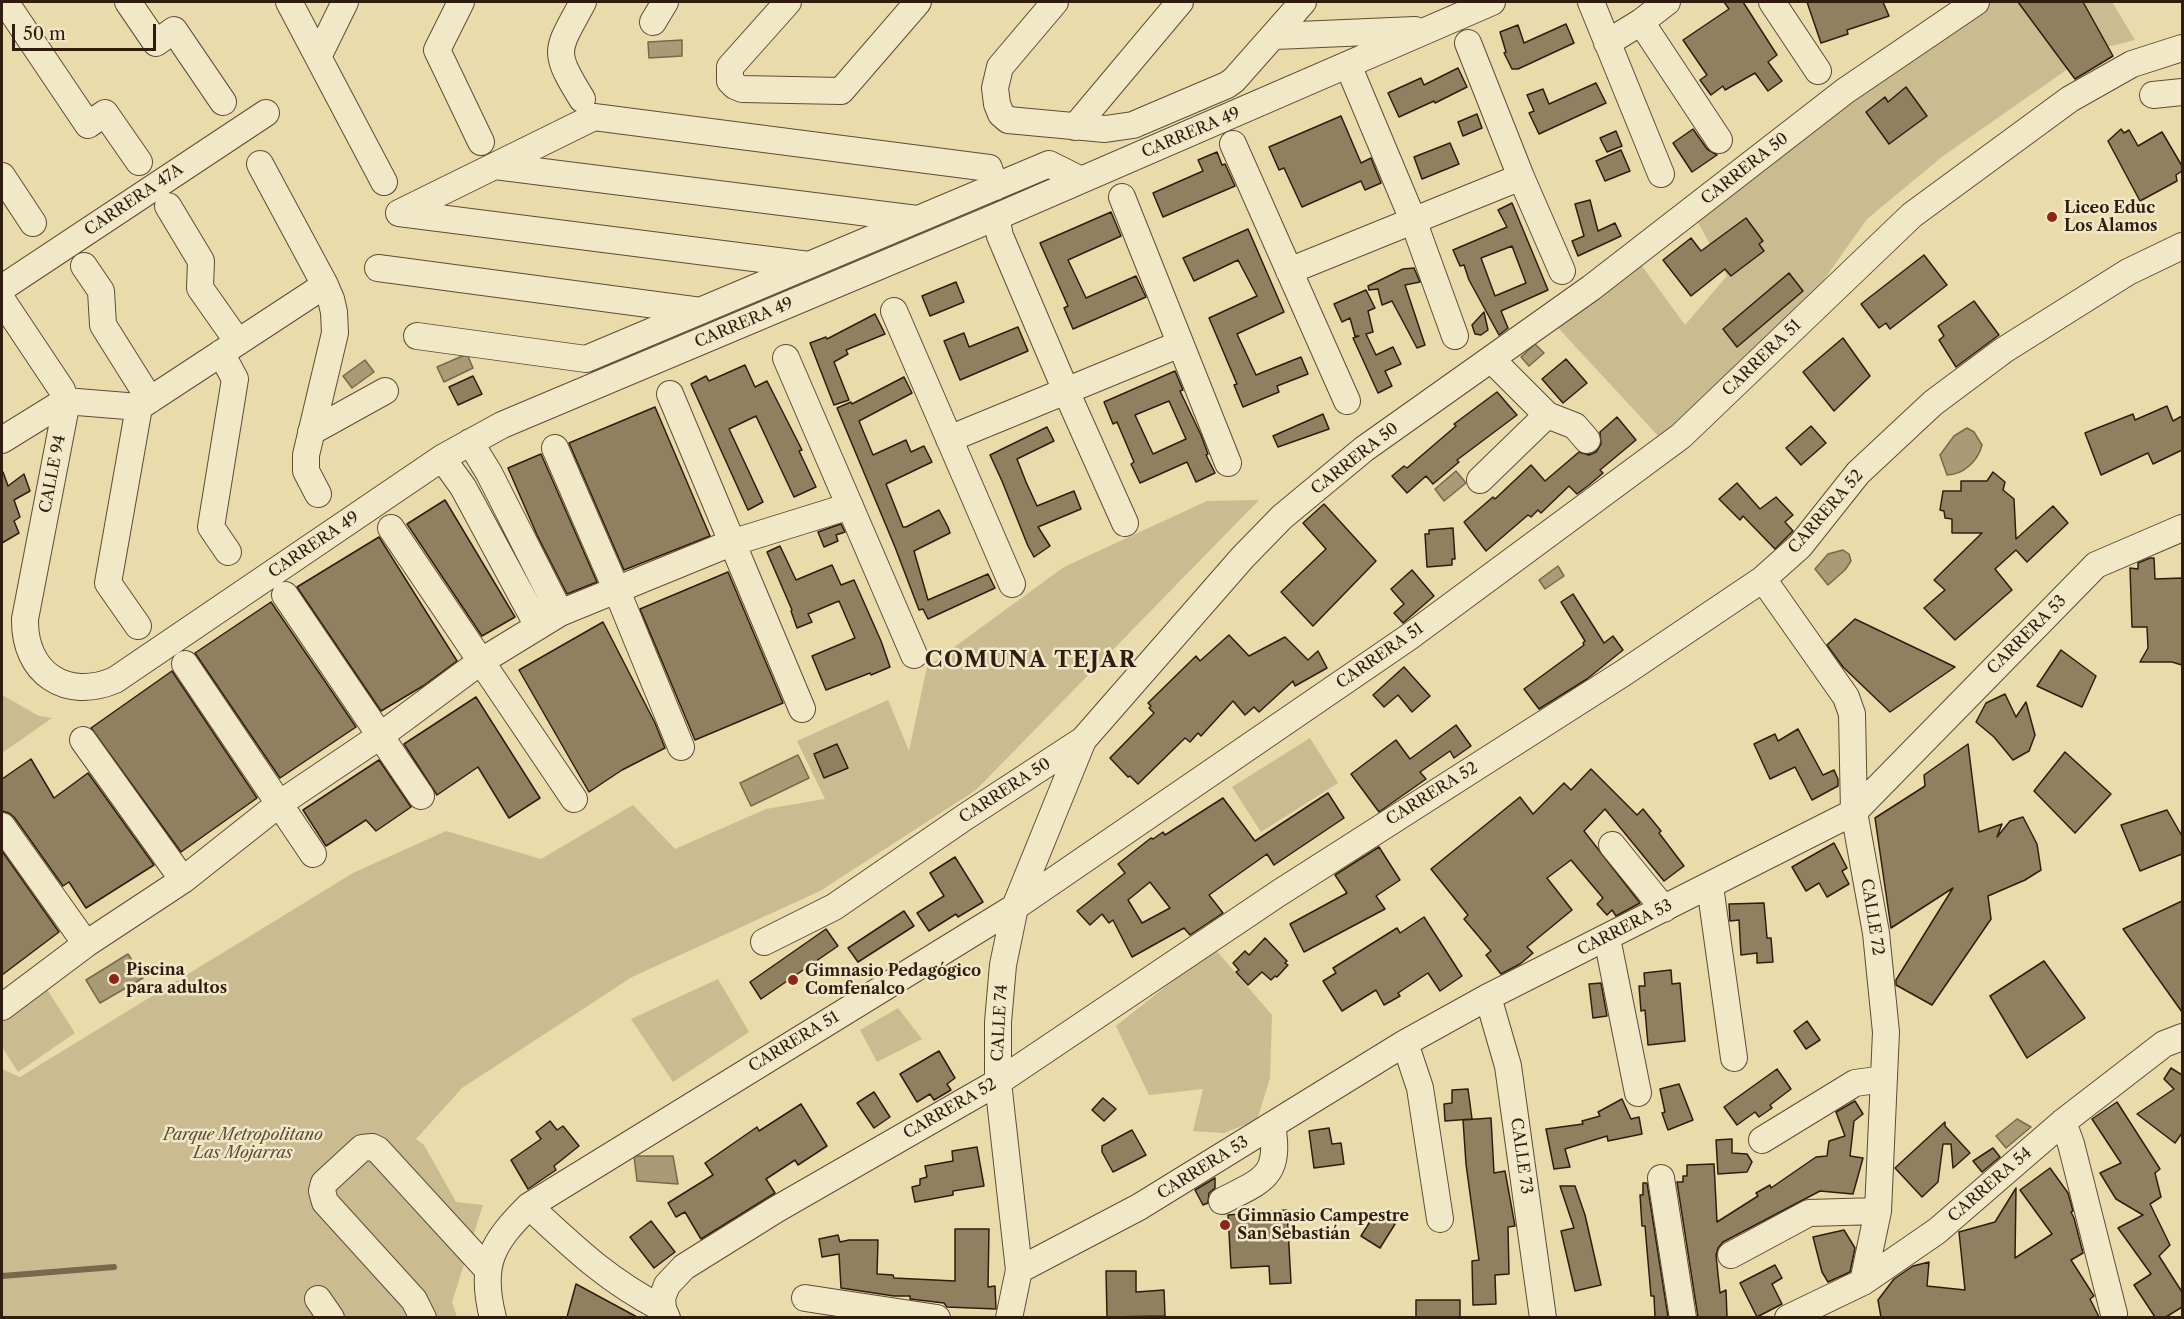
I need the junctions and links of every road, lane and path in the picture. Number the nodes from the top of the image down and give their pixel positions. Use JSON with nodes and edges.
{"nodes":[{"id":1,"x":129,"y":2,"type":"edge"},
{"id":2,"x":289,"y":2,"type":"edge"},
{"id":3,"x":345,"y":2,"type":"edge"},
{"id":4,"x":461,"y":2,"type":"edge"},
{"id":5,"x":583,"y":2,"type":"edge"},
{"id":6,"x":788,"y":2,"type":"edge"},
{"id":7,"x":918,"y":2,"type":"edge"},
{"id":8,"x":1054,"y":2,"type":"edge"},
{"id":9,"x":1180,"y":2,"type":"edge"},
{"id":10,"x":1303,"y":2,"type":"edge"},
{"id":11,"x":1492,"y":2,"type":"edge"},
{"id":12,"x":1591,"y":2,"type":"edge"},
{"id":13,"x":1667,"y":2,"type":"edge"},
{"id":14,"x":1773,"y":2,"type":"edge"},
{"id":15,"x":1976,"y":2,"type":"edge"},
{"id":16,"x":11,"y":8,"type":"edge"},
{"id":17,"x":1641,"y":22,"type":"junction"},
{"id":18,"x":1429,"y":29,"type":"junction"},
{"id":19,"x":1275,"y":36,"type":"junction"},
{"id":20,"x":1607,"y":42,"type":"junction"},
{"id":21,"x":1468,"y":43,"type":"dead end"},
{"id":22,"x":2182,"y":48,"type":"edge"},
{"id":23,"x":318,"y":57,"type":"junction"},
{"id":24,"x":1348,"y":65,"type":"junction"},
{"id":25,"x":1818,"y":71,"type":"dead end"},
{"id":26,"x":2182,"y":92,"type":"edge"},
{"id":27,"x":2153,"y":95,"type":"dead end"},
{"id":28,"x":582,"y":99,"type":"dead end"},
{"id":29,"x":223,"y":102,"type":"dead end"},
{"id":30,"x":266,"y":113,"type":"dead end"},
{"id":31,"x":1075,"y":127,"type":"junction"},
{"id":32,"x":1719,"y":140,"type":"dead end"},
{"id":33,"x":481,"y":142,"type":"dead end"},
{"id":34,"x":1233,"y":144,"type":"dead end"},
{"id":35,"x":139,"y":162,"type":"dead end"},
{"id":36,"x":260,"y":164,"type":"dead end"},
{"id":37,"x":495,"y":165,"type":"junction"},
{"id":38,"x":1661,"y":174,"type":"dead end"},
{"id":39,"x":2,"y":176,"type":"edge"},
{"id":40,"x":1521,"y":177,"type":"junction"},
{"id":41,"x":1081,"y":180,"type":"junction"},
{"id":42,"x":384,"y":183,"type":"dead end"},
{"id":43,"x":995,"y":187,"type":"junction"},
{"id":44,"x":1122,"y":197,"type":"dead end"},
{"id":45,"x":168,"y":206,"type":"dead end"},
{"id":46,"x":996,"y":217,"type":"junction"},
{"id":47,"x":918,"y":219,"type":"junction"},
{"id":48,"x":1413,"y":220,"type":"junction"},
{"id":49,"x":33,"y":223,"type":"dead end"},
{"id":50,"x":2182,"y":246,"type":"edge"},
{"id":51,"x":809,"y":265,"type":"junction"},
{"id":52,"x":84,"y":266,"type":"dead end"},
{"id":53,"x":378,"y":268,"type":"dead end"},
{"id":54,"x":1288,"y":271,"type":"junction"},
{"id":55,"x":1562,"y":271,"type":"dead end"},
{"id":56,"x":325,"y":285,"type":"junction"},
{"id":57,"x":2,"y":288,"type":"edge"},
{"id":58,"x":2,"y":300,"type":"edge"},
{"id":59,"x":701,"y":311,"type":"junction"},
{"id":60,"x":894,"y":311,"type":"dead end"},
{"id":61,"x":417,"y":336,"type":"dead end"},
{"id":62,"x":1455,"y":336,"type":"dead end"},
{"id":63,"x":1180,"y":344,"type":"junction"},
{"id":64,"x":229,"y":348,"type":"junction"},
{"id":65,"x":786,"y":358,"type":"dead end"},
{"id":66,"x":1492,"y":360,"type":"junction"},
{"id":67,"x":385,"y":391,"type":"dead end"},
{"id":68,"x":1066,"y":391,"type":"junction"},
{"id":69,"x":670,"y":394,"type":"dead end"},
{"id":70,"x":65,"y":401,"type":"junction"},
{"id":71,"x":1347,"y":401,"type":"dead end"},
{"id":72,"x":145,"y":404,"type":"junction"},
{"id":73,"x":1547,"y":415,"type":"junction"},
{"id":74,"x":311,"y":432,"type":"junction"},
{"id":75,"x":950,"y":439,"type":"junction"},
{"id":76,"x":2,"y":440,"type":"edge"},
{"id":77,"x":1587,"y":440,"type":"dead end"},
{"id":78,"x":470,"y":442,"type":"junction"},
{"id":79,"x":555,"y":448,"type":"dead end"},
{"id":80,"x":442,"y":458,"type":"junction"},
{"id":81,"x":1228,"y":463,"type":"dead end"},
{"id":82,"x":1480,"y":480,"type":"dead end"},
{"id":83,"x":318,"y":494,"type":"dead end"},
{"id":84,"x":850,"y":506,"type":"junction"},
{"id":85,"x":1125,"y":523,"type":"dead end"},
{"id":86,"x":391,"y":528,"type":"dead end"},
{"id":87,"x":2182,"y":528,"type":"edge"},
{"id":88,"x":731,"y":543,"type":"junction"},
{"id":89,"x":228,"y":552,"type":"dead end"},
{"id":90,"x":1763,"y":579,"type":"junction"},
{"id":91,"x":1011,"y":584,"type":"dead end"},
{"id":92,"x":617,"y":591,"type":"junction"},
{"id":93,"x":285,"y":595,"type":"dead end"},
{"id":94,"x":560,"y":613,"type":"junction"},
{"id":95,"x":138,"y":626,"type":"dead end"},
{"id":96,"x":538,"y":626,"type":"junction"},
{"id":97,"x":914,"y":655,"type":"dead end"},
{"id":98,"x":480,"y":662,"type":"junction"},
{"id":99,"x":36,"y":664,"type":"joint"},
{"id":100,"x":185,"y":664,"type":"dead end"},
{"id":101,"x":802,"y":709,"type":"dead end"},
{"id":102,"x":380,"y":736,"type":"junction"},
{"id":103,"x":83,"y":740,"type":"dead end"},
{"id":104,"x":1083,"y":740,"type":"junction"},
{"id":105,"x":681,"y":747,"type":"dead end"},
{"id":106,"x":421,"y":796,"type":"dead end"},
{"id":107,"x":574,"y":799,"type":"dead end"},
{"id":108,"x":279,"y":804,"type":"junction"},
{"id":109,"x":1854,"y":812,"type":"junction"},
{"id":110,"x":2,"y":826,"type":"edge"},
{"id":111,"x":1612,"y":845,"type":"dead end"},
{"id":112,"x":313,"y":854,"type":"dead end"},
{"id":113,"x":183,"y":880,"type":"junction"},
{"id":114,"x":1710,"y":885,"type":"junction"},
{"id":115,"x":1015,"y":907,"type":"junction"},
{"id":116,"x":1664,"y":909,"type":"junction"},
{"id":117,"x":1607,"y":938,"type":"junction"},
{"id":118,"x":764,"y":942,"type":"dead end"},
{"id":119,"x":86,"y":944,"type":"junction"},
{"id":120,"x":1488,"y":997,"type":"junction"},
{"id":121,"x":2,"y":1006,"type":"edge"},
{"id":122,"x":2182,"y":1037,"type":"edge"},
{"id":123,"x":1405,"y":1043,"type":"junction"},
{"id":124,"x":1734,"y":1058,"type":"dead end"},
{"id":125,"x":1884,"y":1079,"type":"junction"},
{"id":126,"x":998,"y":1082,"type":"junction"},
{"id":127,"x":1638,"y":1093,"type":"dead end"},
{"id":128,"x":2063,"y":1122,"type":"junction"},
{"id":129,"x":1272,"y":1125,"type":"junction"},
{"id":130,"x":1762,"y":1140,"type":"dead end"},
{"id":131,"x":1661,"y":1178,"type":"dead end"},
{"id":132,"x":1222,"y":1201,"type":"dead end"},
{"id":133,"x":529,"y":1206,"type":"junction"},
{"id":134,"x":1878,"y":1211,"type":"junction"},
{"id":135,"x":1440,"y":1219,"type":"dead end"},
{"id":136,"x":1731,"y":1255,"type":"dead end"},
{"id":137,"x":488,"y":1270,"type":"junction"},
{"id":138,"x":1019,"y":1270,"type":"junction"},
{"id":139,"x":1863,"y":1282,"type":"junction"},
{"id":140,"x":805,"y":1298,"type":"dead end"},
{"id":141,"x":665,"y":1313,"type":"edge"},
{"id":142,"x":2114,"y":1314,"type":"dead end"},
{"id":143,"x":423,"y":1317,"type":"edge"},
{"id":144,"x":493,"y":1317,"type":"edge"},
{"id":145,"x":937,"y":1317,"type":"edge"},
{"id":146,"x":1008,"y":1317,"type":"edge"},
{"id":147,"x":1543,"y":1317,"type":"edge"},
{"id":148,"x":1683,"y":1317,"type":"edge"},
{"id":149,"x":1788,"y":1317,"type":"edge"}],
"edges":[{"from":1,"to":29,"type":"street"},
{"from":2,"to":23,"type":"street"},
{"from":3,"to":23,"type":"street"},
{"from":4,"to":33,"type":"street"},
{"from":5,"to":28,"type":"street"},
{"from":6,"to":7,"type":"street"},
{"from":8,"to":31,"type":"street"},
{"from":9,"to":31,"type":"street"},
{"from":10,"to":19,"type":"street"},
{"from":11,"to":18,"type":"street","name":"CARRERA 49"},
{"from":12,"to":20,"type":"street"},
{"from":13,"to":17,"type":"street"},
{"from":14,"to":25,"type":"street"},
{"from":15,"to":66,"type":"street","name":"CARRERA 50"},
{"from":16,"to":35,"type":"street"},
{"from":17,"to":20,"type":"street"},
{"from":17,"to":32,"type":"street"},
{"from":18,"to":19,"type":"street"},
{"from":18,"to":24,"type":"street","name":"CARRERA 49"},
{"from":19,"to":31,"type":"street"},
{"from":20,"to":38,"type":"street"},
{"from":21,"to":40,"type":"street"},
{"from":22,"to":115,"type":"street","name":"CARRERA 51"},
{"from":23,"to":42,"type":"street"},
{"from":24,"to":41,"type":"street","name":"CARRERA 49"},
{"from":24,"to":48,"type":"street"},
{"from":26,"to":27,"type":"street"},
{"from":30,"to":57,"type":"street","name":"CARRERA 47A"},
{"from":34,"to":54,"type":"street"},
{"from":36,"to":56,"type":"street"},
{"from":37,"to":43,"type":"street"},
{"from":37,"to":47,"type":"street"},
{"from":37,"to":51,"type":"street"},
{"from":39,"to":49,"type":"street"},
{"from":40,"to":48,"type":"street"},
{"from":40,"to":55,"type":"street"},
{"from":41,"to":43,"type":"street"},
{"from":41,"to":46,"type":"street","name":"CARRERA 49"},
{"from":43,"to":47,"type":"street"},
{"from":44,"to":63,"type":"street"},
{"from":45,"to":64,"type":"street"},
{"from":46,"to":68,"type":"street"},
{"from":46,"to":78,"type":"street","name":"CARRERA 49"},
{"from":47,"to":51,"type":"street"},
{"from":48,"to":54,"type":"street"},
{"from":48,"to":62,"type":"street"},
{"from":50,"to":90,"type":"street","name":"CARRERA 52"},
{"from":51,"to":59,"type":"street"},
{"from":52,"to":72,"type":"street"},
{"from":53,"to":59,"type":"street"},
{"from":54,"to":71,"type":"street"},
{"from":56,"to":64,"type":"street"},
{"from":56,"to":74,"type":"street"},
{"from":58,"to":70,"type":"street"},
{"from":59,"to":61,"type":"street"},
{"from":60,"to":75,"type":"street"},
{"from":63,"to":68,"type":"street"},
{"from":63,"to":81,"type":"street"},
{"from":64,"to":72,"type":"street"},
{"from":64,"to":89,"type":"street"},
{"from":65,"to":84,"type":"street"},
{"from":66,"to":73,"type":"street"},
{"from":66,"to":104,"type":"street","name":"CARRERA 50"},
{"from":67,"to":74,"type":"street"},
{"from":68,"to":75,"type":"street"},
{"from":68,"to":85,"type":"street"},
{"from":69,"to":88,"type":"street"},
{"from":70,"to":72,"type":"street"},
{"from":70,"to":76,"type":"street"},
{"from":70,"to":99,"type":"street","name":"CALLE 94"},
{"from":72,"to":95,"type":"street"},
{"from":73,"to":77,"type":"street"},
{"from":73,"to":82,"type":"street"},
{"from":74,"to":83,"type":"street"},
{"from":75,"to":91,"type":"street"},
{"from":78,"to":80,"type":"street","name":"CARRERA 49"},
{"from":78,"to":94,"type":"street"},
{"from":79,"to":92,"type":"street"},
{"from":80,"to":96,"type":"street"},
{"from":80,"to":99,"type":"street","name":"CARRERA 49"},
{"from":84,"to":88,"type":"street"},
{"from":84,"to":97,"type":"street"},
{"from":86,"to":98,"type":"street"},
{"from":87,"to":109,"type":"street","name":"CARRERA 53"},
{"from":88,"to":92,"type":"street"},
{"from":88,"to":101,"type":"street"},
{"from":90,"to":109,"type":"street","name":"CALLE 72"},
{"from":90,"to":126,"type":"street","name":"CARRERA 52"},
{"from":92,"to":94,"type":"street"},
{"from":92,"to":105,"type":"street"},
{"from":93,"to":102,"type":"street"},
{"from":94,"to":96,"type":"street"},
{"from":96,"to":98,"type":"street"},
{"from":98,"to":102,"type":"street"},
{"from":98,"to":107,"type":"street"},
{"from":100,"to":108,"type":"street"},
{"from":102,"to":106,"type":"street"},
{"from":102,"to":108,"type":"street"},
{"from":103,"to":113,"type":"street"},
{"from":104,"to":115,"type":"street","name":"CALLE 74"},
{"from":104,"to":118,"type":"street","name":"CARRERA 50"},
{"from":108,"to":112,"type":"street"},
{"from":108,"to":113,"type":"street"},
{"from":109,"to":114,"type":"street","name":"CARRERA 53"},
{"from":109,"to":125,"type":"street","name":"CALLE 72"},
{"from":110,"to":119,"type":"street"},
{"from":111,"to":116,"type":"street"},
{"from":113,"to":119,"type":"street"},
{"from":114,"to":116,"type":"street","name":"CARRERA 53"},
{"from":114,"to":124,"type":"street"},
{"from":115,"to":126,"type":"street","name":"CALLE 74"},
{"from":115,"to":133,"type":"street","name":"CARRERA 51"},
{"from":116,"to":117,"type":"street","name":"CARRERA 53"},
{"from":117,"to":120,"type":"street","name":"CARRERA 53"},
{"from":117,"to":127,"type":"street"},
{"from":119,"to":121,"type":"street"},
{"from":120,"to":123,"type":"street","name":"CARRERA 53"},
{"from":120,"to":147,"type":"street","name":"CALLE 73"},
{"from":122,"to":128,"type":"street","name":"CARRERA 54"},
{"from":123,"to":129,"type":"street","name":"CARRERA 53"},
{"from":123,"to":135,"type":"street"},
{"from":125,"to":130,"type":"street"},
{"from":125,"to":134,"type":"street","name":"CALLE 72"},
{"from":126,"to":138,"type":"street","name":"CALLE 74"},
{"from":126,"to":141,"type":"street","name":"CARRERA 52"},
{"from":128,"to":139,"type":"street","name":"CARRERA 54"},
{"from":128,"to":142,"type":"street"},
{"from":129,"to":132,"type":"street"},
{"from":129,"to":138,"type":"street","name":"CARRERA 53"},
{"from":131,"to":148,"type":"street"},
{"from":133,"to":137,"type":"street","name":"CARRERA 51"},
{"from":133,"to":141,"type":"street"},
{"from":134,"to":136,"type":"street"},
{"from":134,"to":139,"type":"street","name":"CALLE 72"},
{"from":137,"to":143,"type":"street"},
{"from":137,"to":144,"type":"street"},
{"from":138,"to":146,"type":"street","name":"CALLE 74"},
{"from":139,"to":149,"type":"street","name":"CARRERA 54"},
{"from":140,"to":145,"type":"street"}]}
